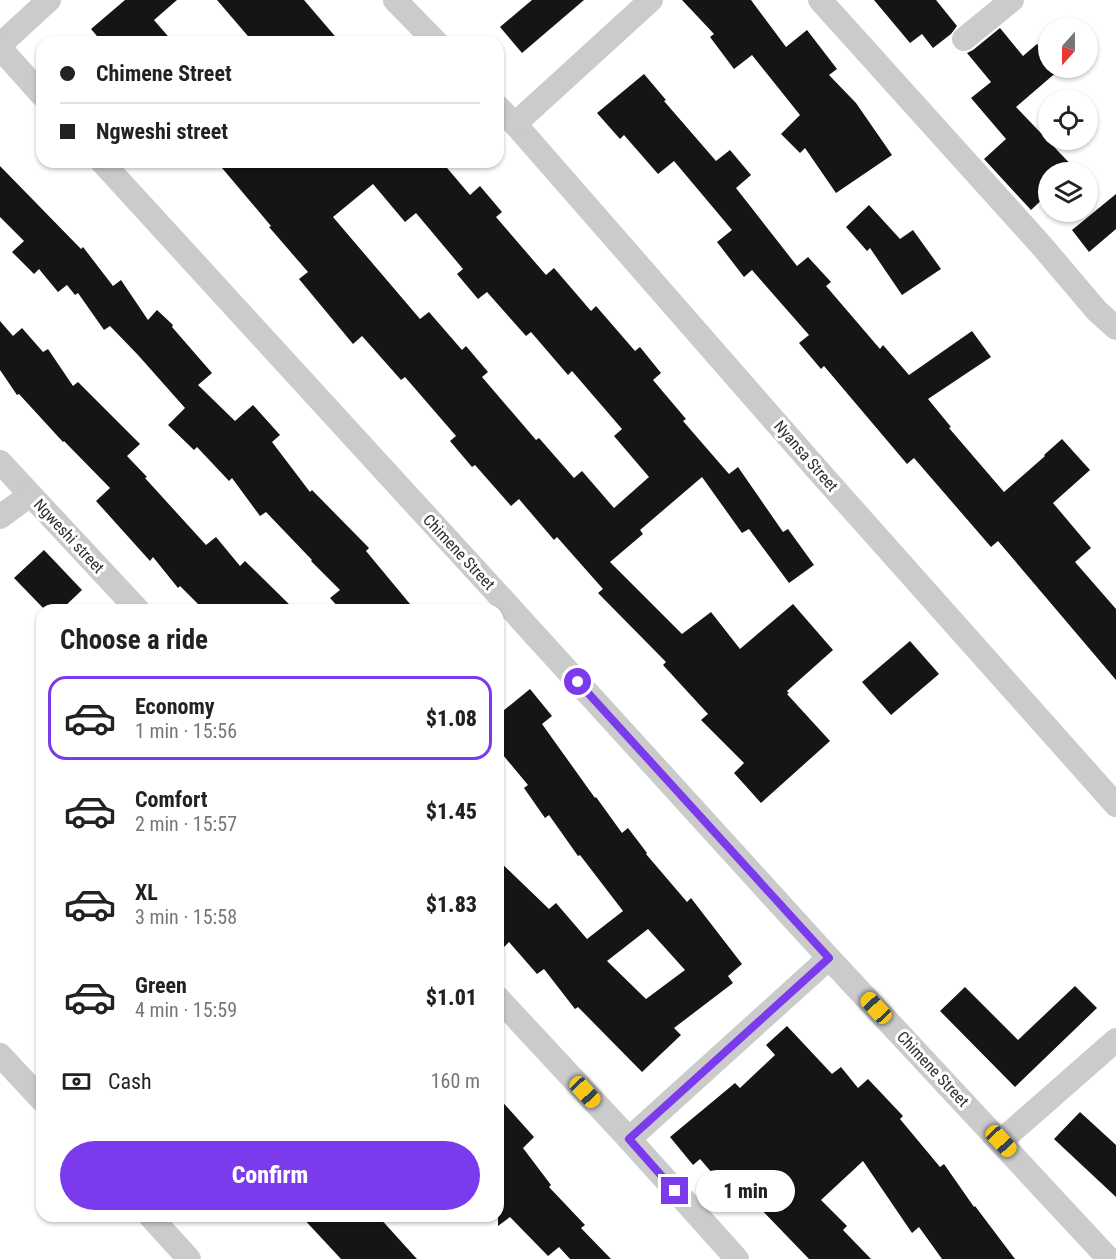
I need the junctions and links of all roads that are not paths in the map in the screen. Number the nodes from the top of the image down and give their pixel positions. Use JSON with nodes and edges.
{"nodes":[{"id":1,"x":48,"y":0,"type":"edge"},
{"id":2,"x":395,"y":0,"type":"edge"},
{"id":3,"x":651,"y":0,"type":"edge"},
{"id":4,"x":820,"y":0,"type":"edge"},
{"id":5,"x":1012,"y":0,"type":"edge"},
{"id":6,"x":430,"y":36,"type":"edge"},
{"id":7,"x":964,"y":39,"type":"dead end"},
{"id":8,"x":0,"y":46,"type":"edge"},
{"id":9,"x":36,"y":88,"type":"edge"},
{"id":10,"x":504,"y":112,"type":"edge"},
{"id":11,"x":515,"y":124,"type":"junction"},
{"id":12,"x":107,"y":168,"type":"edge"},
{"id":13,"x":1116,"y":328,"type":"edge"},
{"id":14,"x":0,"y":462,"type":"edge"},
{"id":15,"x":30,"y":495,"type":"junction"},
{"id":16,"x":0,"y":517,"type":"edge"},
{"id":17,"x":132,"y":604,"type":"edge"},
{"id":18,"x":1116,"y":805,"type":"edge"},
{"id":19,"x":829,"y":958,"type":"junction"},
{"id":20,"x":504,"y":1004,"type":"edge"},
{"id":21,"x":1116,"y":1040,"type":"edge"},
{"id":22,"x":0,"y":1055,"type":"edge"},
{"id":23,"x":36,"y":1094,"type":"edge"},
{"id":24,"x":629,"y":1139,"type":"junction"},
{"id":25,"x":1001,"y":1141,"type":"junction"},
{"id":26,"x":155,"y":1222,"type":"edge"},
{"id":27,"x":189,"y":1259,"type":"edge"},
{"id":28,"x":737,"y":1259,"type":"edge"},
{"id":29,"x":1109,"y":1259,"type":"edge"}],
"edges":[{"from":1,"to":8,"type":"street"},
{"from":2,"to":6,"type":"street"},
{"from":3,"to":11,"type":"street"},
{"from":4,"to":13,"type":"street"},
{"from":5,"to":7,"type":"street"},
{"from":8,"to":9,"type":"street"},
{"from":10,"to":11,"type":"street","name":"Nyansa Street"},
{"from":11,"to":18,"type":"street","name":"Nyansa Street"},
{"from":12,"to":19,"type":"street","name":"Chimene Street"},
{"from":14,"to":15,"type":"street","name":"Ngweshi street"},
{"from":15,"to":16,"type":"street"},
{"from":15,"to":17,"type":"street","name":"Ngweshi street"},
{"from":19,"to":24,"type":"street"},
{"from":19,"to":25,"type":"street","name":"Chimene Street"},
{"from":20,"to":24,"type":"street"},
{"from":21,"to":25,"type":"street"},
{"from":22,"to":23,"type":"street"},
{"from":24,"to":28,"type":"street"},
{"from":25,"to":29,"type":"street","name":"Chimene Street"},
{"from":26,"to":27,"type":"street"}]}
